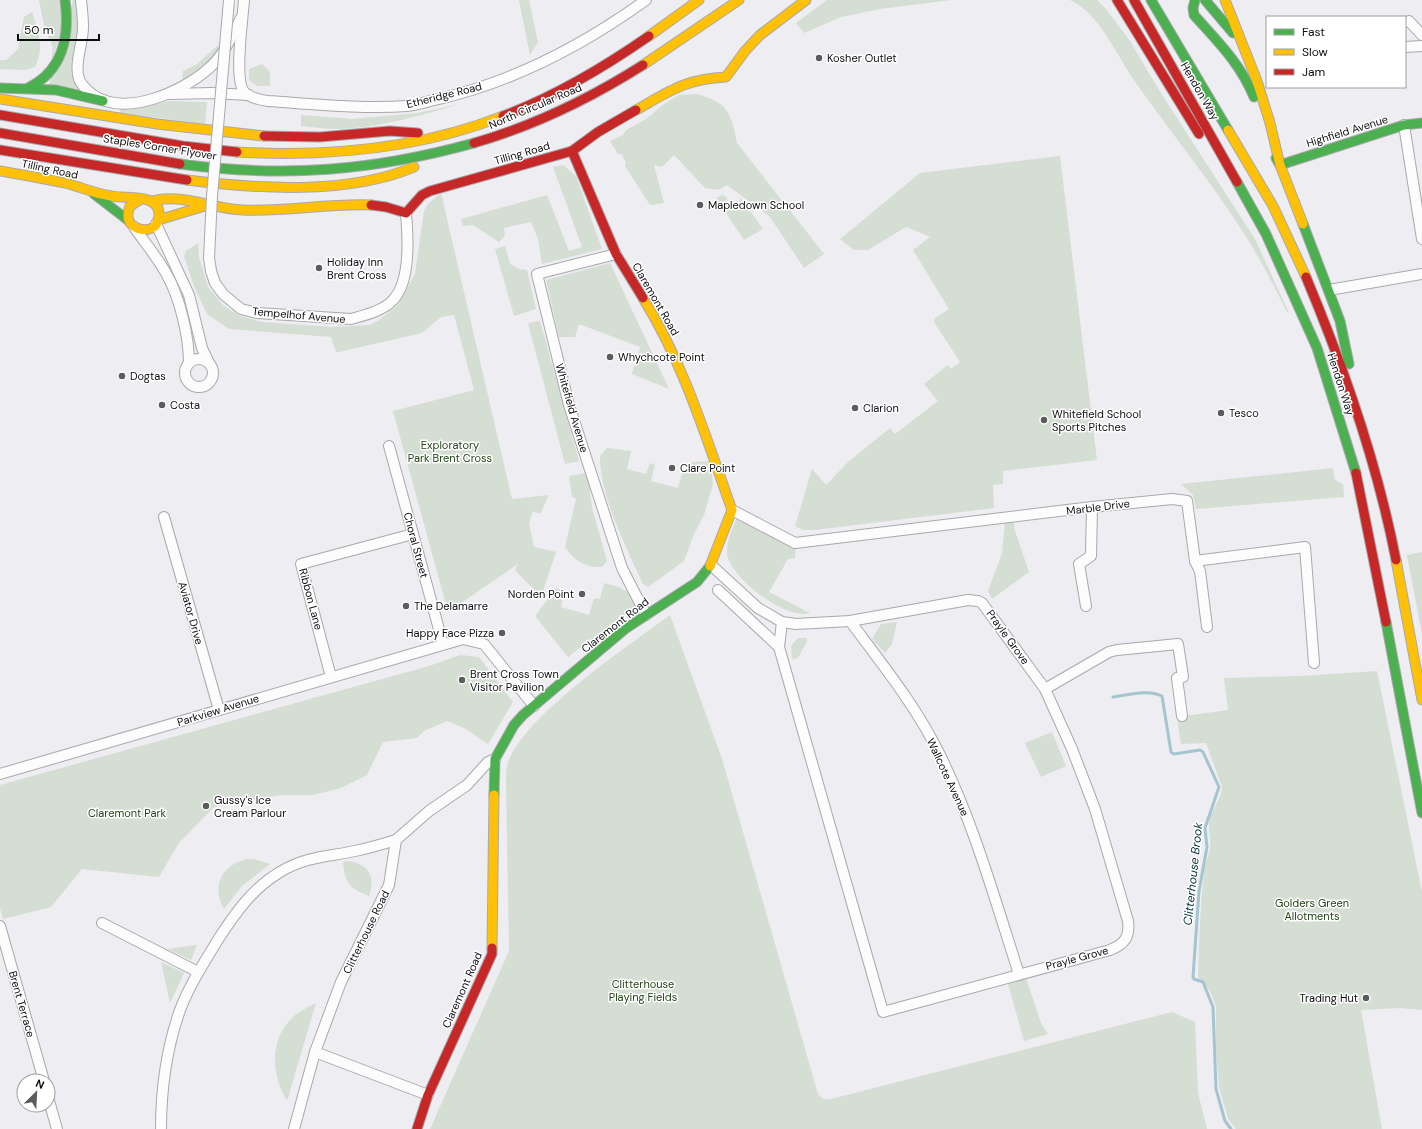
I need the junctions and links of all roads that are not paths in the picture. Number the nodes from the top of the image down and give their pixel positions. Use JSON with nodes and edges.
{"nodes":[{"id":1,"x":65,"y":0,"type":"edge"},
{"id":2,"x":80,"y":0,"type":"edge"},
{"id":3,"x":229,"y":0,"type":"edge"},
{"id":4,"x":244,"y":0,"type":"edge"},
{"id":5,"x":646,"y":0,"type":"edge"},
{"id":6,"x":699,"y":0,"type":"edge"},
{"id":7,"x":739,"y":0,"type":"edge"},
{"id":8,"x":806,"y":0,"type":"edge"},
{"id":9,"x":1107,"y":0,"type":"edge"},
{"id":10,"x":1117,"y":0,"type":"edge"},
{"id":11,"x":1134,"y":0,"type":"edge"},
{"id":12,"x":1151,"y":0,"type":"edge"},
{"id":13,"x":1195,"y":0,"type":"edge"},
{"id":14,"x":1205,"y":0,"type":"edge"},
{"id":15,"x":1225,"y":0,"type":"edge"},
{"id":16,"x":243,"y":14,"type":"junction"},
{"id":17,"x":1406,"y":22,"type":"edge"},
{"id":18,"x":1130,"y":24,"type":"junction"},
{"id":19,"x":1422,"y":35,"type":"edge"},
{"id":20,"x":1242,"y":46,"type":"junction"},
{"id":21,"x":1422,"y":46,"type":"edge"},
{"id":22,"x":1406,"y":47,"type":"edge"},
{"id":23,"x":0,"y":88,"type":"edge"},
{"id":24,"x":28,"y":88,"type":"junction"},
{"id":25,"x":168,"y":94,"type":"junction"},
{"id":26,"x":249,"y":95,"type":"junction"},
{"id":27,"x":0,"y":99,"type":"edge"},
{"id":28,"x":103,"y":101,"type":"junction"},
{"id":29,"x":0,"y":115,"type":"edge"},
{"id":30,"x":1422,"y":123,"type":"edge"},
{"id":31,"x":1404,"y":126,"type":"junction"},
{"id":32,"x":0,"y":133,"type":"edge"},
{"id":33,"x":437,"y":136,"type":"junction"},
{"id":34,"x":0,"y":150,"type":"edge"},
{"id":35,"x":572,"y":151,"type":"junction"},
{"id":36,"x":316,"y":153,"type":"joint"},
{"id":37,"x":440,"y":154,"type":"junction"},
{"id":38,"x":1280,"y":165,"type":"junction"},
{"id":39,"x":0,"y":171,"type":"edge"},
{"id":40,"x":317,"y":171,"type":"joint"},
{"id":41,"x":94,"y":193,"type":"junction"},
{"id":42,"x":141,"y":199,"type":"junction"},
{"id":43,"x":152,"y":201,"type":"junction"},
{"id":44,"x":205,"y":206,"type":"junction"},
{"id":45,"x":406,"y":213,"type":"junction"},
{"id":46,"x":157,"y":222,"type":"junction"},
{"id":47,"x":132,"y":224,"type":"junction"},
{"id":48,"x":1266,"y":234,"type":"junction"},
{"id":49,"x":1422,"y":239,"type":"edge"},
{"id":50,"x":616,"y":254,"type":"junction"},
{"id":51,"x":1422,"y":274,"type":"edge"},
{"id":52,"x":1329,"y":290,"type":"junction"},
{"id":53,"x":189,"y":363,"type":"junction"},
{"id":54,"x":209,"y":363,"type":"junction"},
{"id":55,"x":1360,"y":417,"type":"junction"},
{"id":56,"x":389,"y":446,"type":"dead end"},
{"id":57,"x":1092,"y":507,"type":"junction"},
{"id":58,"x":732,"y":510,"type":"junction"},
{"id":59,"x":164,"y":517,"type":"dead end"},
{"id":60,"x":413,"y":534,"type":"junction"},
{"id":61,"x":1195,"y":561,"type":"junction"},
{"id":62,"x":711,"y":565,"type":"junction"},
{"id":63,"x":718,"y":590,"type":"dead end"},
{"id":64,"x":1086,"y":606,"type":"dead end"},
{"id":65,"x":646,"y":615,"type":"junction"},
{"id":66,"x":850,"y":621,"type":"junction"},
{"id":67,"x":782,"y":622,"type":"junction"},
{"id":68,"x":1207,"y":627,"type":"dead end"},
{"id":69,"x":440,"y":644,"type":"junction"},
{"id":70,"x":779,"y":647,"type":"junction"},
{"id":71,"x":1314,"y":663,"type":"dead end"},
{"id":72,"x":331,"y":677,"type":"junction"},
{"id":73,"x":1045,"y":689,"type":"junction"},
{"id":74,"x":1422,"y":700,"type":"edge"},
{"id":75,"x":534,"y":706,"type":"junction"},
{"id":76,"x":219,"y":710,"type":"junction"},
{"id":77,"x":1182,"y":716,"type":"dead end"},
{"id":78,"x":495,"y":759,"type":"junction"},
{"id":79,"x":0,"y":774,"type":"edge"},
{"id":80,"x":1422,"y":813,"type":"edge"},
{"id":81,"x":396,"y":840,"type":"junction"},
{"id":82,"x":102,"y":923,"type":"dead end"},
{"id":83,"x":0,"y":926,"type":"edge"},
{"id":84,"x":198,"y":972,"type":"junction"},
{"id":85,"x":1019,"y":974,"type":"junction"},
{"id":86,"x":315,"y":1052,"type":"junction"},
{"id":87,"x":42,"y":1073,"type":"edge"},
{"id":88,"x":428,"y":1095,"type":"junction"},
{"id":89,"x":52,"y":1113,"type":"edge"},
{"id":90,"x":57,"y":1129,"type":"edge"},
{"id":91,"x":161,"y":1129,"type":"edge"},
{"id":92,"x":294,"y":1129,"type":"edge"},
{"id":93,"x":417,"y":1129,"type":"edge"}],
"edges":[{"from":1,"to":24,"type":"main road"},
{"from":2,"to":28,"type":"street"},
{"from":3,"to":45,"type":"street","name":"Tempelhof Avenue","bridge":true},
{"from":4,"to":16,"type":"street"},
{"from":5,"to":26,"type":"street","name":"Etheridge Road"},
{"from":6,"to":33,"type":"main road","name":"North Circular Road"},
{"from":7,"to":37,"type":"main road","name":"North Circular Road"},
{"from":8,"to":35,"type":"main road","name":"Tilling Road"},
{"from":9,"to":18,"type":"main road"},
{"from":10,"to":18,"type":"main road"},
{"from":11,"to":48,"type":"main road","name":"Hendon Way"},
{"from":12,"to":55,"type":"main road","name":"Hendon Way"},
{"from":13,"to":38,"type":"main road"},
{"from":14,"to":20,"type":"main road"},
{"from":15,"to":20,"type":"main road"},
{"from":16,"to":25,"type":"street"},
{"from":16,"to":26,"type":"street"},
{"from":17,"to":19,"type":"street"},
{"from":18,"to":48,"type":"main road"},
{"from":20,"to":38,"type":"main road"},
{"from":21,"to":22,"type":"street"},
{"from":23,"to":24,"type":"main road"},
{"from":24,"to":28,"type":"main road"},
{"from":25,"to":26,"type":"street","name":"Etheridge Road"},
{"from":25,"to":28,"type":"street"},
{"from":27,"to":33,"type":"main road"},
{"from":29,"to":36,"type":"main road","name":"Staples Corner Flyover"},
{"from":30,"to":31,"type":"main road","name":"Highfield Avenue"},
{"from":31,"to":38,"type":"main road","name":"Highfield Avenue"},
{"from":31,"to":49,"type":"street"},
{"from":32,"to":40,"type":"main road","name":"Staples Corner Flyover"},
{"from":33,"to":36,"type":"main road","name":"North Circular Road"},
{"from":34,"to":37,"type":"main road"},
{"from":35,"to":45,"type":"main road","name":"Tilling Road"},
{"from":35,"to":50,"type":"main road","name":"Claremont Road"},
{"from":37,"to":40,"type":"main road","name":"North Circular Road"},
{"from":38,"to":52,"type":"main road"},
{"from":39,"to":41,"type":"main road","name":"Tilling Road"},
{"from":41,"to":42,"type":"main road","name":"Tilling Road"},
{"from":41,"to":47,"type":"main road","name":"Tilling Road"},
{"from":42,"to":43,"type":"main road"},
{"from":42,"to":47,"type":"main road"},
{"from":43,"to":44,"type":"main road"},
{"from":43,"to":46,"type":"main road"},
{"from":44,"to":45,"type":"main road"},
{"from":44,"to":46,"type":"main road"},
{"from":46,"to":47,"type":"main road"},
{"from":46,"to":54,"type":"street"},
{"from":47,"to":53,"type":"street"},
{"from":48,"to":80,"type":"main road","name":"Hendon Way"},
{"from":50,"to":58,"type":"main road","name":"Claremont Road"},
{"from":50,"to":65,"type":"street","name":"Whitefield Avenue"},
{"from":51,"to":52,"type":"street"},
{"from":52,"to":55,"type":"main road"},
{"from":53,"to":54,"type":"street"},
{"from":53,"to":54,"type":"street"},
{"from":55,"to":74,"type":"main road","name":"Hendon Way"},
{"from":56,"to":60,"type":"street","name":"Choral Street"},
{"from":57,"to":58,"type":"street","name":"Marble Drive"},
{"from":57,"to":61,"type":"street","name":"Marble Drive"},
{"from":57,"to":64,"type":"street"},
{"from":58,"to":62,"type":"main road","name":"Claremont Road"},
{"from":59,"to":76,"type":"street","name":"Aviator Drive"},
{"from":60,"to":69,"type":"street","name":"Choral Street"},
{"from":60,"to":72,"type":"street","name":"Ribbon Lane"},
{"from":61,"to":68,"type":"street"},
{"from":61,"to":71,"type":"street"},
{"from":62,"to":65,"type":"main road","name":"Claremont Road"},
{"from":62,"to":67,"type":"street","name":"Prayle Grove"},
{"from":63,"to":70,"type":"street"},
{"from":65,"to":75,"type":"main road","name":"Claremont Road"},
{"from":66,"to":67,"type":"street","name":"Prayle Grove"},
{"from":66,"to":73,"type":"street","name":"Prayle Grove"},
{"from":66,"to":85,"type":"street","name":"Wallcote Avenue"},
{"from":67,"to":70,"type":"street","name":"Prayle Grove"},
{"from":69,"to":72,"type":"street","name":"Parkview Avenue"},
{"from":69,"to":75,"type":"street","name":"Parkview Avenue"},
{"from":70,"to":85,"type":"street","name":"Prayle Grove"},
{"from":72,"to":76,"type":"street","name":"Parkview Avenue"},
{"from":73,"to":77,"type":"street"},
{"from":73,"to":85,"type":"street","name":"Prayle Grove"},
{"from":75,"to":78,"type":"main road","name":"Claremont Road"},
{"from":76,"to":79,"type":"street","name":"Parkview Avenue"},
{"from":78,"to":81,"type":"street"},
{"from":78,"to":88,"type":"main road","name":"Claremont Road"},
{"from":81,"to":84,"type":"street"},
{"from":81,"to":86,"type":"street","name":"Clitterhouse Road"},
{"from":82,"to":84,"type":"street"},
{"from":83,"to":87,"type":"street","name":"Brent Terrace"},
{"from":84,"to":91,"type":"street"},
{"from":86,"to":88,"type":"street"},
{"from":86,"to":92,"type":"street","name":"Clitterhouse Road"},
{"from":88,"to":93,"type":"main road","name":"Claremont Road"},
{"from":89,"to":90,"type":"street"}]}
